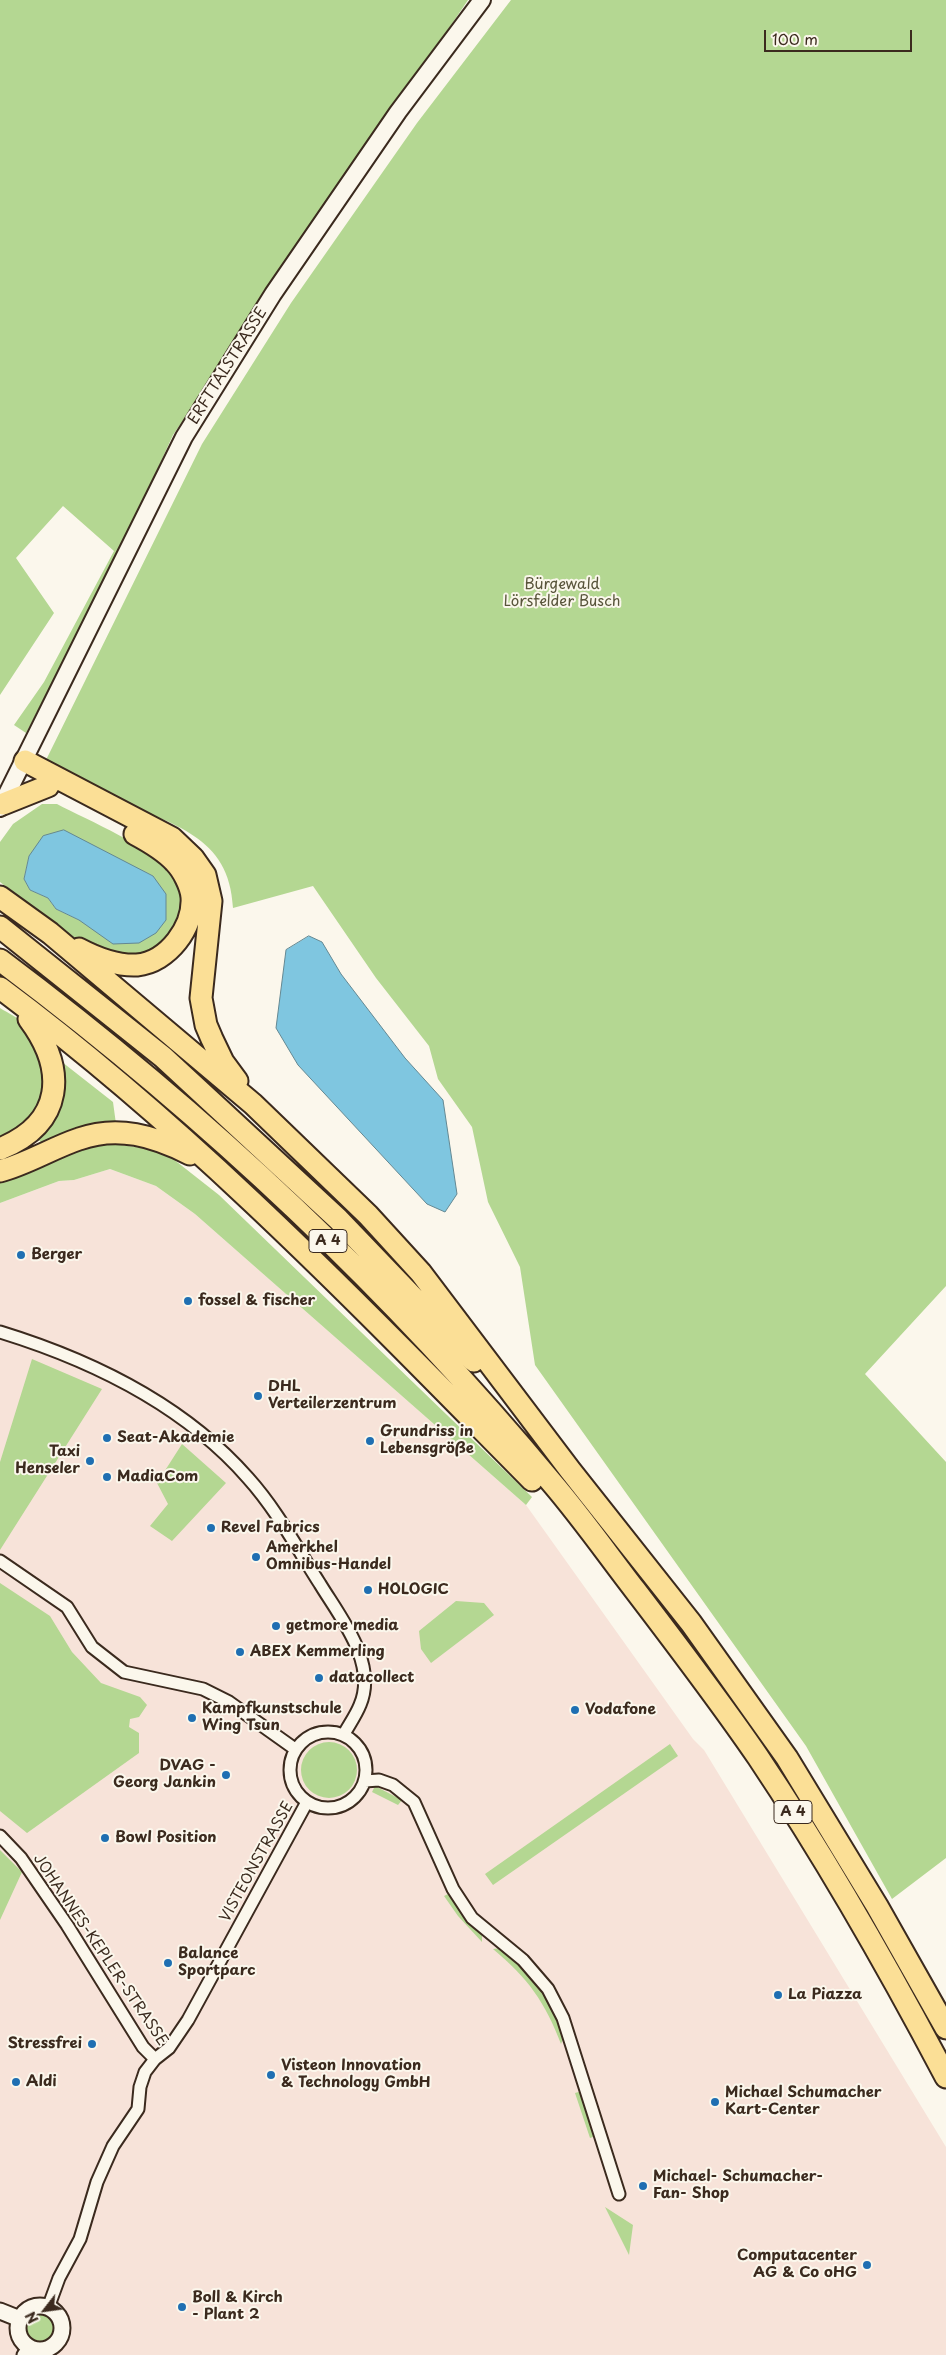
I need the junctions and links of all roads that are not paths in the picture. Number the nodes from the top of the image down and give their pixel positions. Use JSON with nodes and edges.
{"nodes":[{"id":1,"x":482,"y":0,"type":"edge"},
{"id":2,"x":22,"y":766,"type":"junction"},
{"id":3,"x":48,"y":786,"type":"junction"},
{"id":4,"x":2,"y":806,"type":"edge"},
{"id":5,"x":0,"y":897,"type":"edge"},
{"id":6,"x":0,"y":927,"type":"edge"},
{"id":7,"x":50,"y":934,"type":"junction"},
{"id":8,"x":0,"y":960,"type":"edge"},
{"id":9,"x":4,"y":991,"type":"edge"},
{"id":10,"x":253,"y":1104,"type":"junction"},
{"id":11,"x":0,"y":1149,"type":"edge"},
{"id":12,"x":208,"y":1163,"type":"junction"},
{"id":13,"x":0,"y":1172,"type":"edge"},
{"id":14,"x":0,"y":1332,"type":"edge"},
{"id":15,"x":570,"y":1470,"type":"junction"},
{"id":16,"x":0,"y":1561,"type":"edge"},
{"id":17,"x":615,"y":1564,"type":"junction"},
{"id":18,"x":344,"y":1734,"type":"junction"},
{"id":19,"x":296,"y":1749,"type":"junction"},
{"id":20,"x":365,"y":1781,"type":"junction"},
{"id":21,"x":307,"y":1802,"type":"junction"},
{"id":22,"x":0,"y":1836,"type":"edge"},
{"id":23,"x":946,"y":2028,"type":"edge"},
{"id":24,"x":155,"y":2060,"type":"junction"},
{"id":25,"x":946,"y":2076,"type":"edge"},
{"id":26,"x":619,"y":2194,"type":"dead end"},
{"id":27,"x":48,"y":2308,"type":"junction"},
{"id":28,"x":0,"y":2311,"type":"edge"},
{"id":29,"x":20,"y":2319,"type":"junction"},
{"id":30,"x":26,"y":2351,"type":"edge"},
{"id":31,"x":55,"y":2351,"type":"edge"}],
"edges":[{"from":1,"to":2,"type":"main road","name":"ERFTTALSTRASSE"},
{"from":2,"to":3,"type":"highway"},
{"from":2,"to":4,"type":"main road","name":"ERFTTALSTRASSE"},
{"from":2,"to":10,"type":"highway"},
{"from":3,"to":4,"type":"highway"},
{"from":3,"to":7,"type":"highway"},
{"from":5,"to":7,"type":"highway"},
{"from":6,"to":15,"type":"highway","number":"A 4"},
{"from":7,"to":10,"type":"highway"},
{"from":8,"to":17,"type":"highway","number":"A 4"},
{"from":9,"to":11,"type":"highway"},
{"from":9,"to":12,"type":"highway"},
{"from":10,"to":15,"type":"highway"},
{"from":12,"to":13,"type":"highway"},
{"from":12,"to":17,"type":"highway"},
{"from":14,"to":18,"type":"street"},
{"from":15,"to":23,"type":"highway","number":"A 4"},
{"from":16,"to":19,"type":"street"},
{"from":17,"to":25,"type":"highway","number":"A 4"},
{"from":18,"to":19,"type":"street"},
{"from":18,"to":20,"type":"street"},
{"from":19,"to":21,"type":"street","name":"VISTEONSTRASSE"},
{"from":20,"to":21,"type":"street","name":"VISTEONSTRASSE"},
{"from":20,"to":26,"type":"street"},
{"from":21,"to":24,"type":"street","name":"VISTEONSTRASSE"},
{"from":22,"to":24,"type":"street","name":"JOHANNES-KEPLER-STRASSE"},
{"from":24,"to":27,"type":"street","name":"VISTEONSTRASSE"},
{"from":27,"to":29,"type":"street"},
{"from":27,"to":31,"type":"street"},
{"from":28,"to":29,"type":"street"},
{"from":29,"to":30,"type":"street"},
{"from":30,"to":31,"type":"street"}]}
